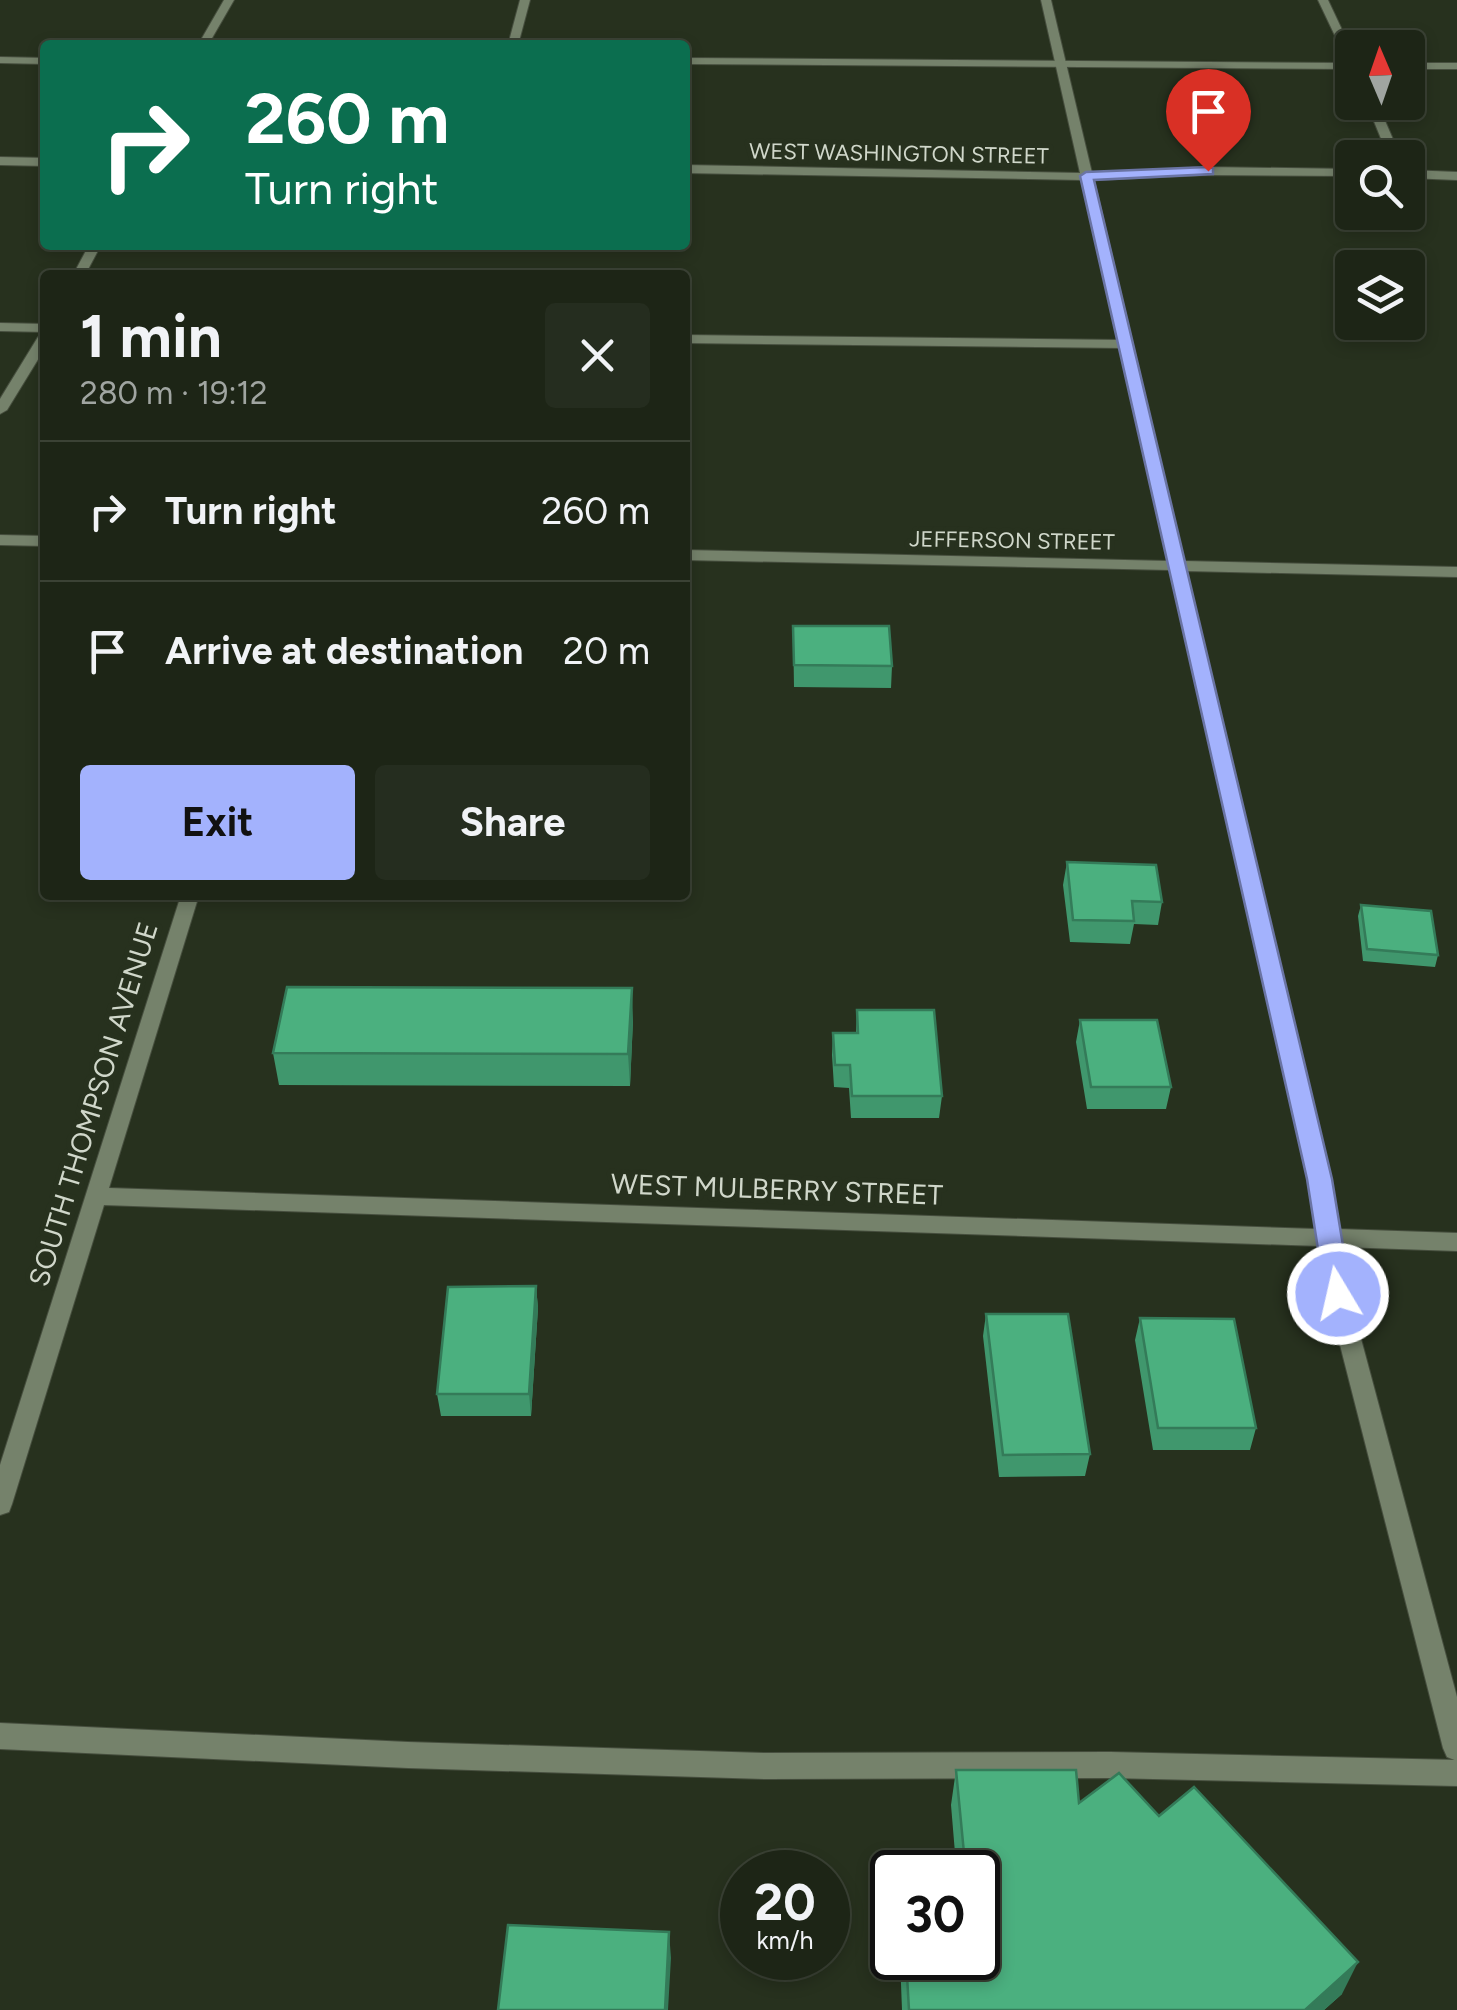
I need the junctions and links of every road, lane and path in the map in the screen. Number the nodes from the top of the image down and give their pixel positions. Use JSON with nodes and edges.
{"nodes":[{"id":1,"x":229,"y":0,"type":"edge"},
{"id":2,"x":525,"y":0,"type":"edge"},
{"id":3,"x":1046,"y":0,"type":"edge"},
{"id":4,"x":1323,"y":0,"type":"edge"},
{"id":5,"x":1337,"y":30,"type":"edge"},
{"id":6,"x":206,"y":40,"type":"edge"},
{"id":7,"x":513,"y":40,"type":"edge"},
{"id":8,"x":0,"y":60,"type":"edge"},
{"id":9,"x":40,"y":60,"type":"edge"},
{"id":10,"x":690,"y":61,"type":"edge"},
{"id":11,"x":1060,"y":63,"type":"junction"},
{"id":12,"x":1335,"y":64,"type":"edge"},
{"id":13,"x":1425,"y":66,"type":"edge"},
{"id":14,"x":1457,"y":66,"type":"edge"},
{"id":15,"x":0,"y":161,"type":"edge"},
{"id":16,"x":40,"y":162,"type":"edge"},
{"id":17,"x":690,"y":169,"type":"edge"},
{"id":18,"x":1335,"y":172,"type":"edge"},
{"id":19,"x":1425,"y":175,"type":"edge"},
{"id":20,"x":1086,"y":176,"type":"junction"},
{"id":21,"x":1457,"y":176,"type":"edge"},
{"id":22,"x":0,"y":327,"type":"edge"},
{"id":23,"x":40,"y":328,"type":"edge"},
{"id":24,"x":690,"y":339,"type":"edge"},
{"id":25,"x":40,"y":344,"type":"edge"},
{"id":26,"x":1123,"y":344,"type":"junction"},
{"id":27,"x":0,"y":410,"type":"edge"},
{"id":28,"x":0,"y":540,"type":"edge"},
{"id":29,"x":40,"y":541,"type":"edge"},
{"id":30,"x":690,"y":555,"type":"edge"},
{"id":31,"x":1175,"y":566,"type":"junction"},
{"id":32,"x":1457,"y":572,"type":"edge"},
{"id":33,"x":188,"y":900,"type":"edge"},
{"id":34,"x":96,"y":1196,"type":"junction"},
{"id":35,"x":1329,"y":1237,"type":"junction"},
{"id":36,"x":1457,"y":1242,"type":"edge"},
{"id":37,"x":0,"y":1504,"type":"edge"},
{"id":38,"x":0,"y":1736,"type":"edge"},
{"id":39,"x":1457,"y":1748,"type":"edge"},
{"id":40,"x":1457,"y":1773,"type":"edge"}],
"edges":[{"from":1,"to":6,"type":"street"},
{"from":2,"to":7,"type":"street"},
{"from":3,"to":11,"type":"street"},
{"from":4,"to":5,"type":"street"},
{"from":8,"to":9,"type":"street"},
{"from":10,"to":11,"type":"street"},
{"from":11,"to":12,"type":"street"},
{"from":11,"to":20,"type":"street"},
{"from":13,"to":14,"type":"street"},
{"from":15,"to":16,"type":"street"},
{"from":17,"to":20,"type":"street","name":"WEST WASHINGTON STREET"},
{"from":18,"to":20,"type":"street","name":"WEST WASHINGTON STREET"},
{"from":19,"to":21,"type":"street"},
{"from":20,"to":26,"type":"street"},
{"from":22,"to":23,"type":"street"},
{"from":24,"to":26,"type":"street"},
{"from":25,"to":27,"type":"street"},
{"from":26,"to":31,"type":"street"},
{"from":28,"to":29,"type":"street"},
{"from":30,"to":31,"type":"street","name":"JEFFERSON STREET"},
{"from":31,"to":32,"type":"street","name":"JEFFERSON STREET"},
{"from":31,"to":35,"type":"street"},
{"from":33,"to":34,"type":"street","name":"SOUTH THOMPSON AVENUE"},
{"from":34,"to":35,"type":"street","name":"WEST MULBERRY STREET"},
{"from":34,"to":37,"type":"street","name":"SOUTH THOMPSON AVENUE"},
{"from":35,"to":36,"type":"street","name":"WEST MULBERRY STREET"},
{"from":35,"to":39,"type":"street"},
{"from":38,"to":40,"type":"street"}]}
